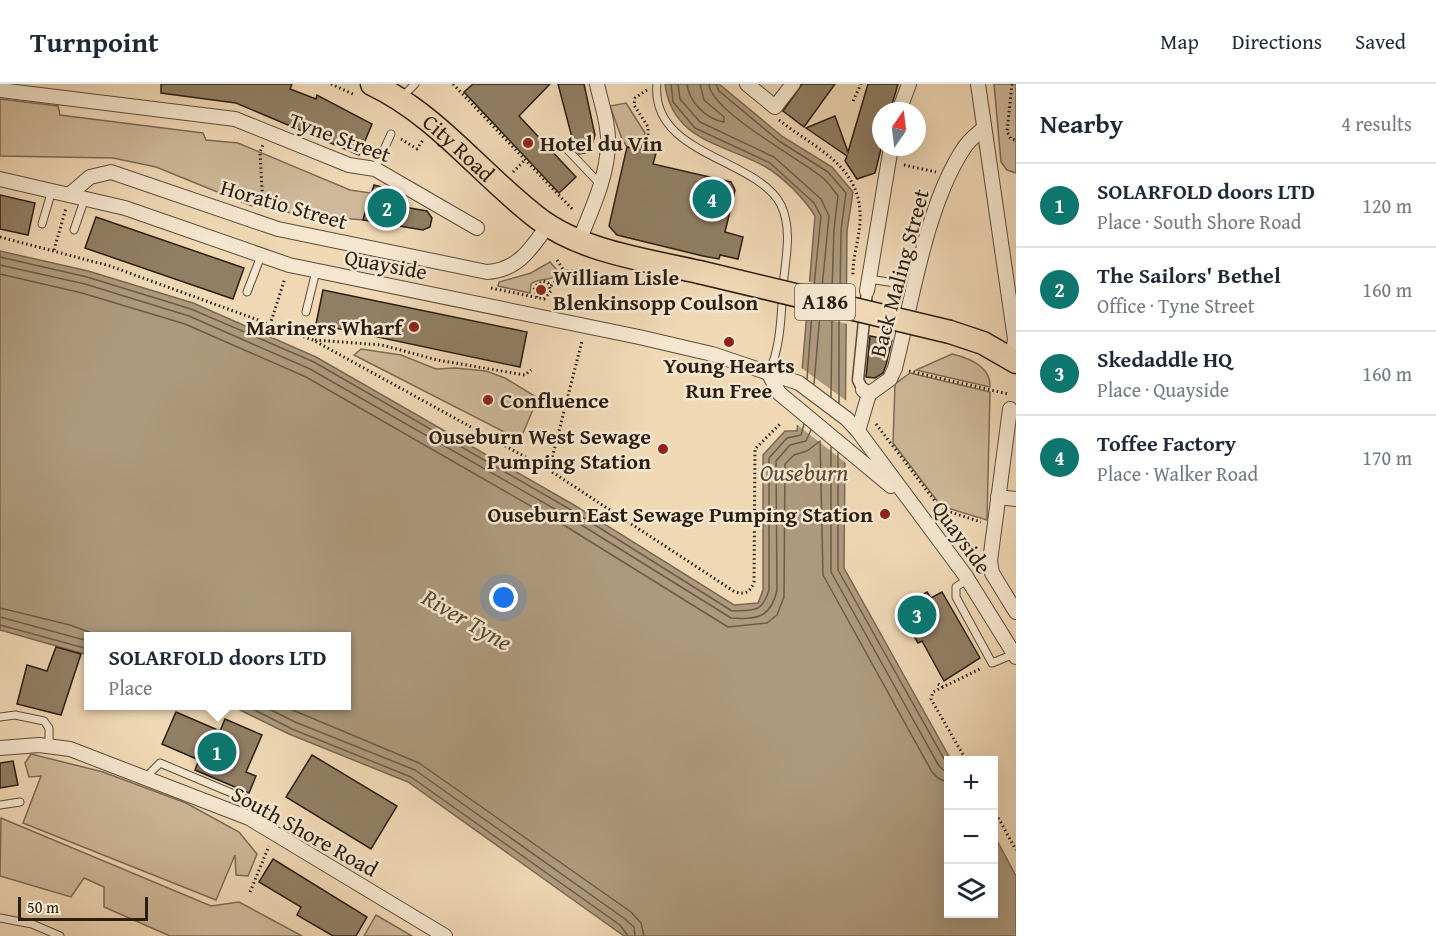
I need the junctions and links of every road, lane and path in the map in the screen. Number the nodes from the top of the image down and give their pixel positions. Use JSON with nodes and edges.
{"nodes":[{"id":1,"x":372,"y":84,"type":"edge"},
{"id":2,"x":453,"y":84,"type":"edge"},
{"id":3,"x":597,"y":84,"type":"edge"},
{"id":4,"x":657,"y":84,"type":"edge"},
{"id":5,"x":747,"y":84,"type":"edge"},
{"id":6,"x":793,"y":84,"type":"edge"},
{"id":7,"x":861,"y":84,"type":"edge"},
{"id":8,"x":909,"y":84,"type":"edge"},
{"id":9,"x":978,"y":84,"type":"edge"},
{"id":10,"x":1011,"y":84,"type":"edge"},
{"id":11,"x":0,"y":90,"type":"edge"},
{"id":12,"x":407,"y":92,"type":"edge"},
{"id":13,"x":640,"y":93,"type":"dead end"},
{"id":14,"x":853,"y":101,"type":"dead end"},
{"id":15,"x":902,"y":102,"type":"edge"},
{"id":16,"x":776,"y":118,"type":"dead end"},
{"id":17,"x":984,"y":128,"type":"junction"},
{"id":18,"x":391,"y":134,"type":"joint"},
{"id":19,"x":424,"y":139,"type":"dead end"},
{"id":20,"x":1016,"y":140,"type":"edge"},
{"id":21,"x":648,"y":141,"type":"dead end"},
{"id":22,"x":564,"y":146,"type":"dead end"},
{"id":23,"x":260,"y":152,"type":"dead end"},
{"id":24,"x":890,"y":156,"type":"edge"},
{"id":25,"x":901,"y":165,"type":"dead end"},
{"id":26,"x":375,"y":169,"type":"junction"},
{"id":27,"x":949,"y":174,"type":"junction"},
{"id":28,"x":0,"y":179,"type":"edge"},
{"id":29,"x":600,"y":184,"type":"junction"},
{"id":30,"x":52,"y":190,"type":"junction"},
{"id":31,"x":863,"y":191,"type":"dead end"},
{"id":32,"x":70,"y":194,"type":"junction"},
{"id":33,"x":85,"y":198,"type":"junction"},
{"id":34,"x":257,"y":205,"type":"dead end"},
{"id":35,"x":544,"y":222,"type":"junction"},
{"id":36,"x":42,"y":224,"type":"dead end"},
{"id":37,"x":477,"y":228,"type":"dead end"},
{"id":38,"x":74,"y":230,"type":"dead end"},
{"id":39,"x":583,"y":232,"type":"junction"},
{"id":40,"x":0,"y":237,"type":"edge"},
{"id":41,"x":54,"y":250,"type":"junction"},
{"id":42,"x":261,"y":256,"type":"junction"},
{"id":43,"x":557,"y":260,"type":"dead end"},
{"id":44,"x":289,"y":265,"type":"junction"},
{"id":45,"x":316,"y":271,"type":"junction"},
{"id":46,"x":564,"y":271,"type":"dead end"},
{"id":47,"x":1011,"y":277,"type":"edge"},
{"id":48,"x":895,"y":283,"type":"dead end"},
{"id":49,"x":868,"y":285,"type":"junction"},
{"id":50,"x":247,"y":292,"type":"dead end"},
{"id":51,"x":539,"y":298,"type":"joint"},
{"id":52,"x":306,"y":312,"type":"dead end"},
{"id":53,"x":270,"y":325,"type":"junction"},
{"id":54,"x":586,"y":326,"type":"junction"},
{"id":55,"x":313,"y":340,"type":"junction"},
{"id":56,"x":1014,"y":361,"type":"edge"},
{"id":57,"x":895,"y":368,"type":"junction"},
{"id":58,"x":531,"y":370,"type":"dead end"},
{"id":59,"x":769,"y":374,"type":"junction"},
{"id":60,"x":866,"y":392,"type":"junction"},
{"id":61,"x":1016,"y":395,"type":"edge"},
{"id":62,"x":1010,"y":408,"type":"dead end"},
{"id":63,"x":865,"y":410,"type":"junction"},
{"id":64,"x":781,"y":423,"type":"dead end"},
{"id":65,"x":858,"y":431,"type":"junction"},
{"id":66,"x":549,"y":470,"type":"junction"},
{"id":67,"x":998,"y":497,"type":"junction"},
{"id":68,"x":1016,"y":499,"type":"edge"},
{"id":69,"x":911,"y":503,"type":"junction"},
{"id":70,"x":994,"y":527,"type":"junction"},
{"id":71,"x":968,"y":579,"type":"junction"},
{"id":72,"x":1016,"y":612,"type":"edge"},
{"id":73,"x":1015,"y":656,"type":"edge"},
{"id":74,"x":992,"y":663,"type":"junction"},
{"id":75,"x":938,"y":684,"type":"dead end"},
{"id":76,"x":943,"y":687,"type":"junction"},
{"id":77,"x":0,"y":717,"type":"edge"},
{"id":78,"x":49,"y":747,"type":"junction"},
{"id":79,"x":0,"y":748,"type":"edge"},
{"id":80,"x":964,"y":756,"type":"edge"},
{"id":81,"x":20,"y":802,"type":"dead end"},
{"id":82,"x":0,"y":805,"type":"edge"},
{"id":83,"x":998,"y":819,"type":"edge"},
{"id":84,"x":275,"y":833,"type":"junction"},
{"id":85,"x":1016,"y":850,"type":"edge"},
{"id":86,"x":250,"y":892,"type":"dead end"},
{"id":87,"x":0,"y":918,"type":"edge"},
{"id":88,"x":60,"y":936,"type":"edge"},
{"id":89,"x":445,"y":936,"type":"edge"}],
"edges":[{"from":1,"to":12,"type":"main road","name":"City Road","number":"A186"},
{"from":2,"to":39,"type":"path"},
{"from":3,"to":29,"type":"street"},
{"from":4,"to":59,"type":"lane"},
{"from":5,"to":6,"type":"street"},
{"from":7,"to":14,"type":"path"},
{"from":8,"to":15,"type":"street"},
{"from":9,"to":17,"type":"street"},
{"from":10,"to":20,"type":"path"},
{"from":11,"to":26,"type":"street","name":"Tyne Street"},
{"from":12,"to":35,"type":"main road","name":"City Road","number":"A186"},
{"from":13,"to":21,"type":"path"},
{"from":16,"to":31,"type":"path"},
{"from":17,"to":27,"type":"street","name":"Back Maling Street"},
{"from":17,"to":47,"type":"street"},
{"from":18,"to":19,"type":"path"},
{"from":18,"to":26,"type":"lane"},
{"from":22,"to":29,"type":"lane"},
{"from":23,"to":34,"type":"path"},
{"from":24,"to":49,"type":"street"},
{"from":25,"to":27,"type":"path"},
{"from":26,"to":37,"type":"street","name":"Tyne Street"},
{"from":27,"to":57,"type":"street","name":"Back Maling Street"},
{"from":28,"to":30,"type":"street","name":"Quayside"},
{"from":29,"to":39,"type":"street"},
{"from":30,"to":32,"type":"street","name":"Quayside"},
{"from":30,"to":36,"type":"lane"},
{"from":32,"to":33,"type":"street","name":"Quayside"},
{"from":32,"to":35,"type":"street","name":"Horatio Street"},
{"from":32,"to":41,"type":"path"},
{"from":33,"to":38,"type":"lane"},
{"from":33,"to":42,"type":"street","name":"Quayside"},
{"from":35,"to":39,"type":"main road","number":"A186"},
{"from":39,"to":56,"type":"main road","number":"A186","bridge":true},
{"from":40,"to":41,"type":"path"},
{"from":41,"to":53,"type":"path"},
{"from":42,"to":44,"type":"street","name":"Quayside"},
{"from":42,"to":50,"type":"lane"},
{"from":43,"to":46,"type":"path"},
{"from":44,"to":45,"type":"street","name":"Quayside"},
{"from":44,"to":53,"type":"path"},
{"from":45,"to":52,"type":"lane"},
{"from":45,"to":54,"type":"street","name":"Quayside"},
{"from":47,"to":56,"type":"street"},
{"from":48,"to":49,"type":"lane"},
{"from":49,"to":60,"type":"street"},
{"from":51,"to":51,"type":"path"},
{"from":53,"to":55,"type":"path"},
{"from":54,"to":59,"type":"street","name":"Quayside"},
{"from":54,"to":66,"type":"path"},
{"from":55,"to":58,"type":"path"},
{"from":55,"to":66,"type":"path"},
{"from":57,"to":60,"type":"street","name":"Back Maling Street"},
{"from":57,"to":61,"type":"path"},
{"from":59,"to":65,"type":"street","name":"Quayside"},
{"from":59,"to":69,"type":"street","name":"Quayside"},
{"from":60,"to":63,"type":"street"},
{"from":62,"to":67,"type":"street"},
{"from":63,"to":65,"type":"street"},
{"from":63,"to":70,"type":"path"},
{"from":64,"to":66,"type":"path"},
{"from":65,"to":69,"type":"street","name":"Quayside"},
{"from":67,"to":68,"type":"street"},
{"from":67,"to":70,"type":"street"},
{"from":69,"to":71,"type":"street","name":"Quayside"},
{"from":70,"to":72,"type":"street"},
{"from":71,"to":73,"type":"street","name":"Quayside"},
{"from":71,"to":74,"type":"lane"},
{"from":73,"to":74,"type":"lane"},
{"from":74,"to":76,"type":"path"},
{"from":75,"to":76,"type":"path"},
{"from":76,"to":80,"type":"path"},
{"from":77,"to":78,"type":"lane"},
{"from":78,"to":79,"type":"street","name":"South Shore Road"},
{"from":78,"to":84,"type":"street","name":"South Shore Road"},
{"from":81,"to":82,"type":"lane"},
{"from":83,"to":85,"type":"path"},
{"from":84,"to":86,"type":"path"},
{"from":84,"to":89,"type":"street","name":"South Shore Road"},
{"from":87,"to":88,"type":"lane"}]}
